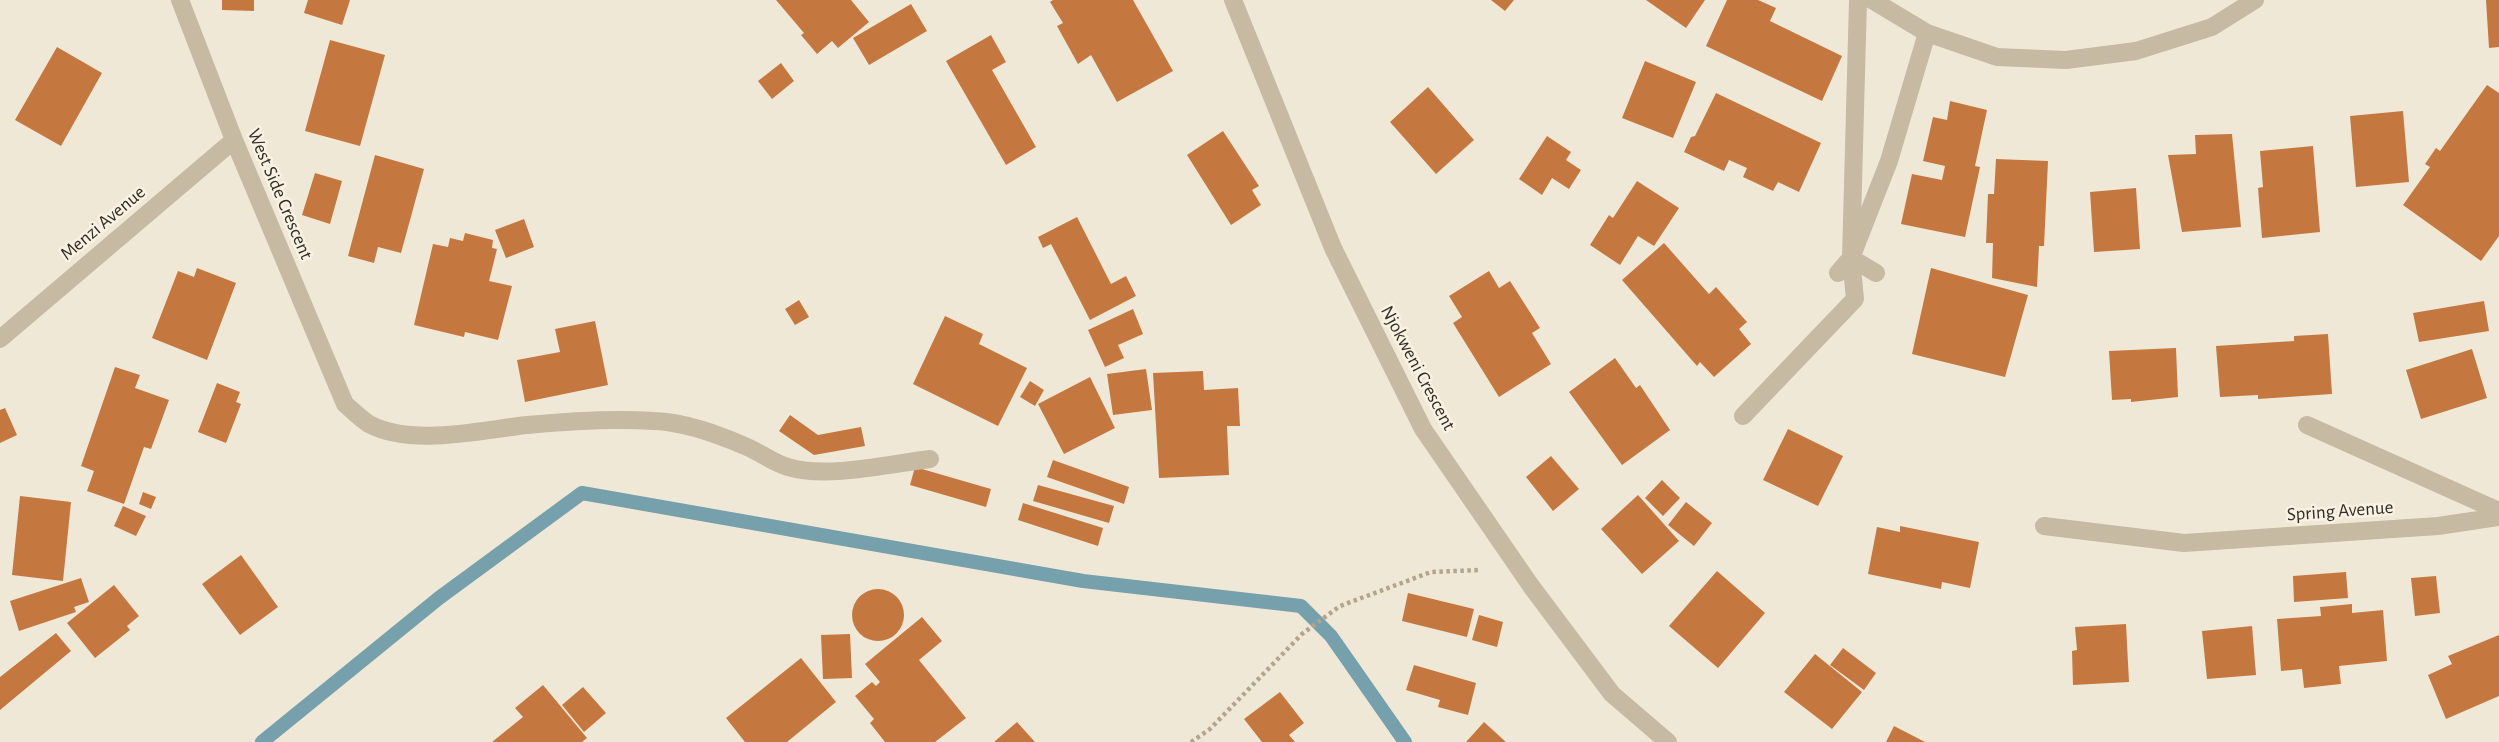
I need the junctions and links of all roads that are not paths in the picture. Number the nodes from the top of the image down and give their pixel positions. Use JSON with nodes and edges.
{"nodes":[{"id":1,"x":180,"y":0,"type":"edge"},
{"id":2,"x":1233,"y":0,"type":"edge"},
{"id":3,"x":1858,"y":0,"type":"edge"},
{"id":4,"x":1872,"y":0,"type":"edge"},
{"id":5,"x":2255,"y":0,"type":"edge"},
{"id":6,"x":1927,"y":33,"type":"junction"},
{"id":7,"x":234,"y":140,"type":"junction"},
{"id":8,"x":1851,"y":258,"type":"junction"},
{"id":9,"x":1838,"y":273,"type":"dead end"},
{"id":10,"x":1876,"y":274,"type":"dead end"},
{"id":11,"x":0,"y":339,"type":"edge"},
{"id":12,"x":1743,"y":415,"type":"dead end"},
{"id":13,"x":2307,"y":425,"type":"dead end"},
{"id":14,"x":930,"y":459,"type":"dead end"},
{"id":15,"x":2499,"y":511,"type":"edge"},
{"id":16,"x":2499,"y":517,"type":"edge"},
{"id":17,"x":2044,"y":526,"type":"dead end"},
{"id":18,"x":1668,"y":742,"type":"edge"}],
"edges":[{"from":1,"to":7,"type":"street","name":"West Side Crescent"},
{"from":2,"to":18,"type":"street","name":"Njokweni Crescent"},
{"from":3,"to":8,"type":"street"},
{"from":4,"to":6,"type":"street"},
{"from":5,"to":6,"type":"street"},
{"from":6,"to":8,"type":"street"},
{"from":7,"to":11,"type":"street","name":"Menzi Avenue"},
{"from":7,"to":14,"type":"street","name":"West Side Crescent"},
{"from":8,"to":9,"type":"street"},
{"from":8,"to":10,"type":"street"},
{"from":8,"to":12,"type":"street"},
{"from":13,"to":15,"type":"street"},
{"from":16,"to":17,"type":"street","name":"Spring Avenue"}]}
